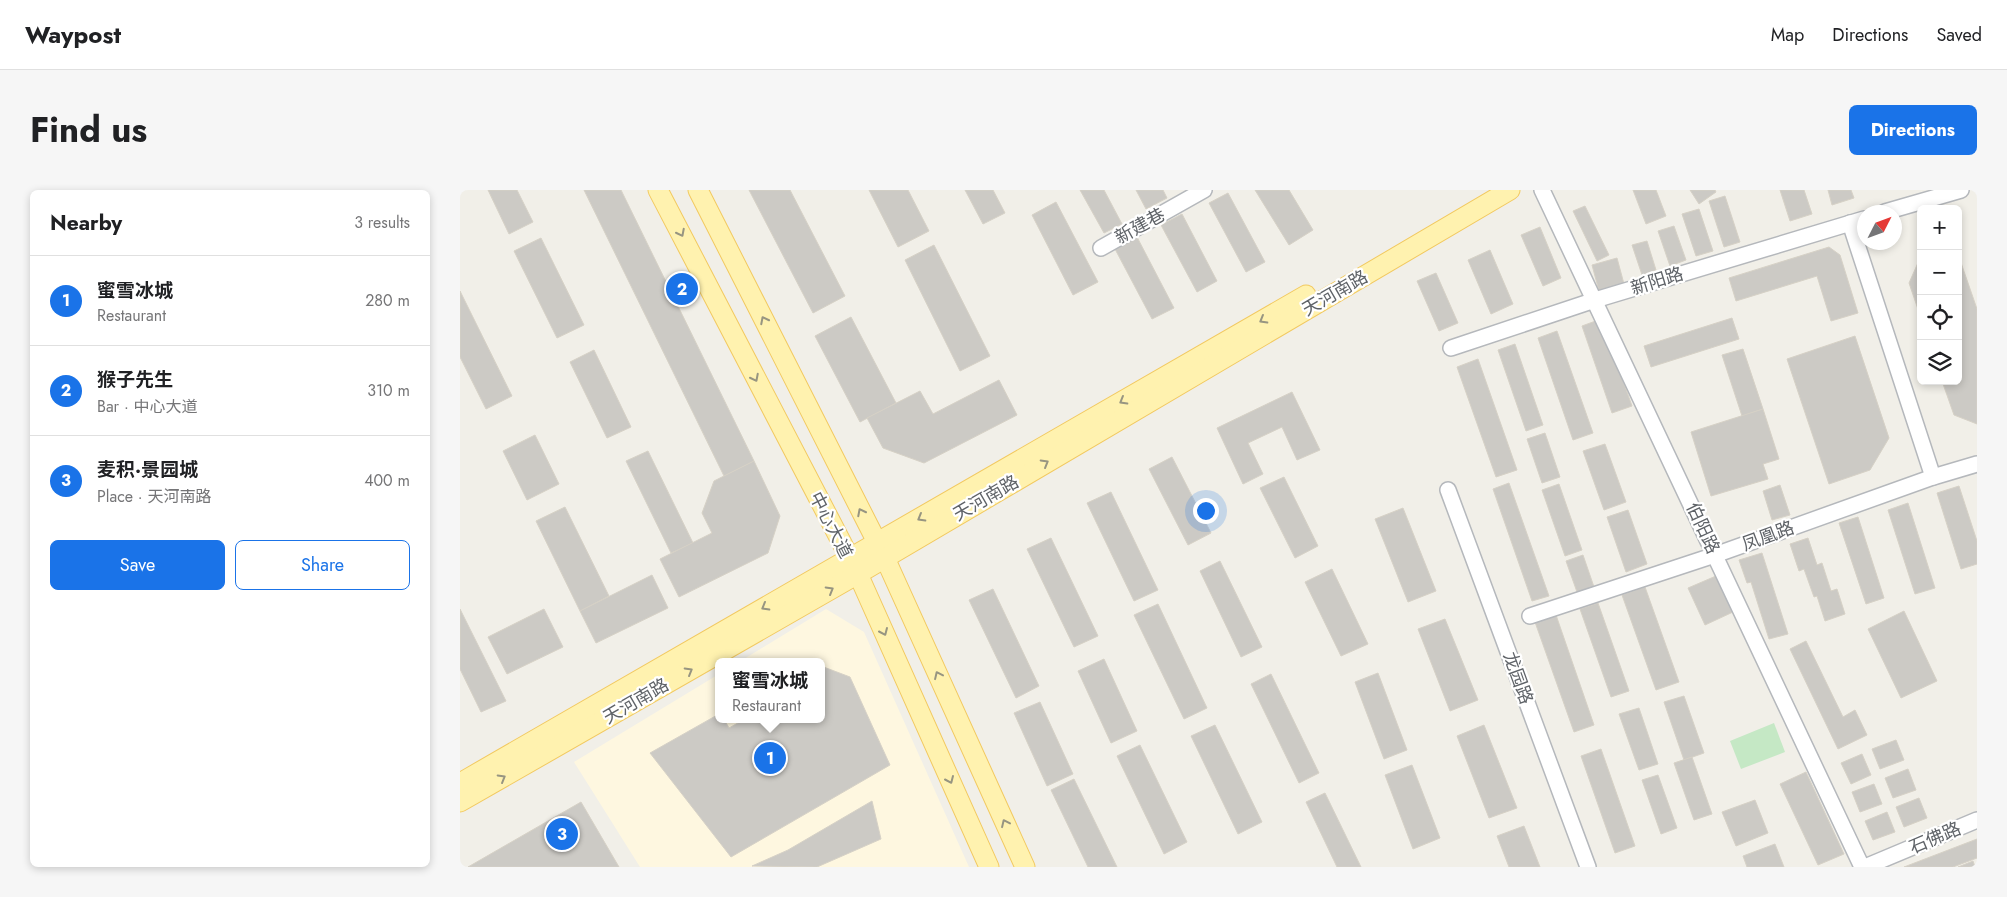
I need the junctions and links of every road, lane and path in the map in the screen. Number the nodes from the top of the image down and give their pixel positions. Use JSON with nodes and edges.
{"nodes":[{"id":1,"x":658,"y":190,"type":"edge"},
{"id":2,"x":698,"y":190,"type":"edge"},
{"id":3,"x":1204,"y":190,"type":"edge"},
{"id":4,"x":1487,"y":190,"type":"edge"},
{"id":5,"x":1510,"y":190,"type":"edge"},
{"id":6,"x":1542,"y":190,"type":"edge"},
{"id":7,"x":1960,"y":190,"type":"edge"},
{"id":8,"x":1902,"y":207,"type":"edge"},
{"id":9,"x":1857,"y":221,"type":"edge"},
{"id":10,"x":1850,"y":223,"type":"junction"},
{"id":11,"x":1101,"y":248,"type":"dead end"},
{"id":12,"x":1595,"y":300,"type":"junction"},
{"id":13,"x":1451,"y":348,"type":"dead end"},
{"id":14,"x":1977,"y":464,"type":"edge"},
{"id":15,"x":1933,"y":477,"type":"junction"},
{"id":16,"x":1448,"y":490,"type":"dead end"},
{"id":17,"x":881,"y":551,"type":"junction"},
{"id":18,"x":1716,"y":555,"type":"junction"},
{"id":19,"x":853,"y":567,"type":"junction"},
{"id":20,"x":1530,"y":616,"type":"dead end"},
{"id":21,"x":460,"y":783,"type":"edge"},
{"id":22,"x":460,"y":802,"type":"edge"},
{"id":23,"x":1977,"y":820,"type":"edge"},
{"id":24,"x":989,"y":867,"type":"edge"},
{"id":25,"x":1025,"y":867,"type":"edge"},
{"id":26,"x":1588,"y":867,"type":"edge"},
{"id":27,"x":1864,"y":867,"type":"edge"}],
"edges":[{"from":1,"to":19,"type":"main road","name":"中心大道","one_way":true},
{"from":17,"to":2,"type":"main road","name":"中心大道","one_way":true},
{"from":3,"to":11,"type":"street","name":"新建巷"},
{"from":4,"to":17,"type":"main road","name":"天河南路","one_way":true},
{"from":17,"to":5,"type":"main road","name":"天河南路","one_way":true},
{"from":6,"to":12,"type":"street","name":"伯阳路"},
{"from":7,"to":8,"type":"street"},
{"from":9,"to":10,"type":"street","name":"新阳路"},
{"from":10,"to":12,"type":"street","name":"新阳路"},
{"from":10,"to":15,"type":"street"},
{"from":12,"to":13,"type":"street","name":"新阳路"},
{"from":12,"to":18,"type":"street","name":"伯阳路"},
{"from":14,"to":15,"type":"street","name":"凤凰路"},
{"from":15,"to":18,"type":"street","name":"凤凰路"},
{"from":16,"to":26,"type":"street","name":"龙园路"},
{"from":17,"to":19,"type":"main road","name":"天河南路"},
{"from":25,"to":17,"type":"main road","name":"中心大道","one_way":true},
{"from":18,"to":20,"type":"street","name":"凤凰路"},
{"from":18,"to":27,"type":"street","name":"伯阳路"},
{"from":19,"to":21,"type":"main road","name":"天河南路","one_way":true},
{"from":22,"to":19,"type":"main road","name":"天河南路","one_way":true},
{"from":19,"to":24,"type":"main road","name":"中心大道","one_way":true},
{"from":23,"to":27,"type":"street","name":"石佛路"}]}
